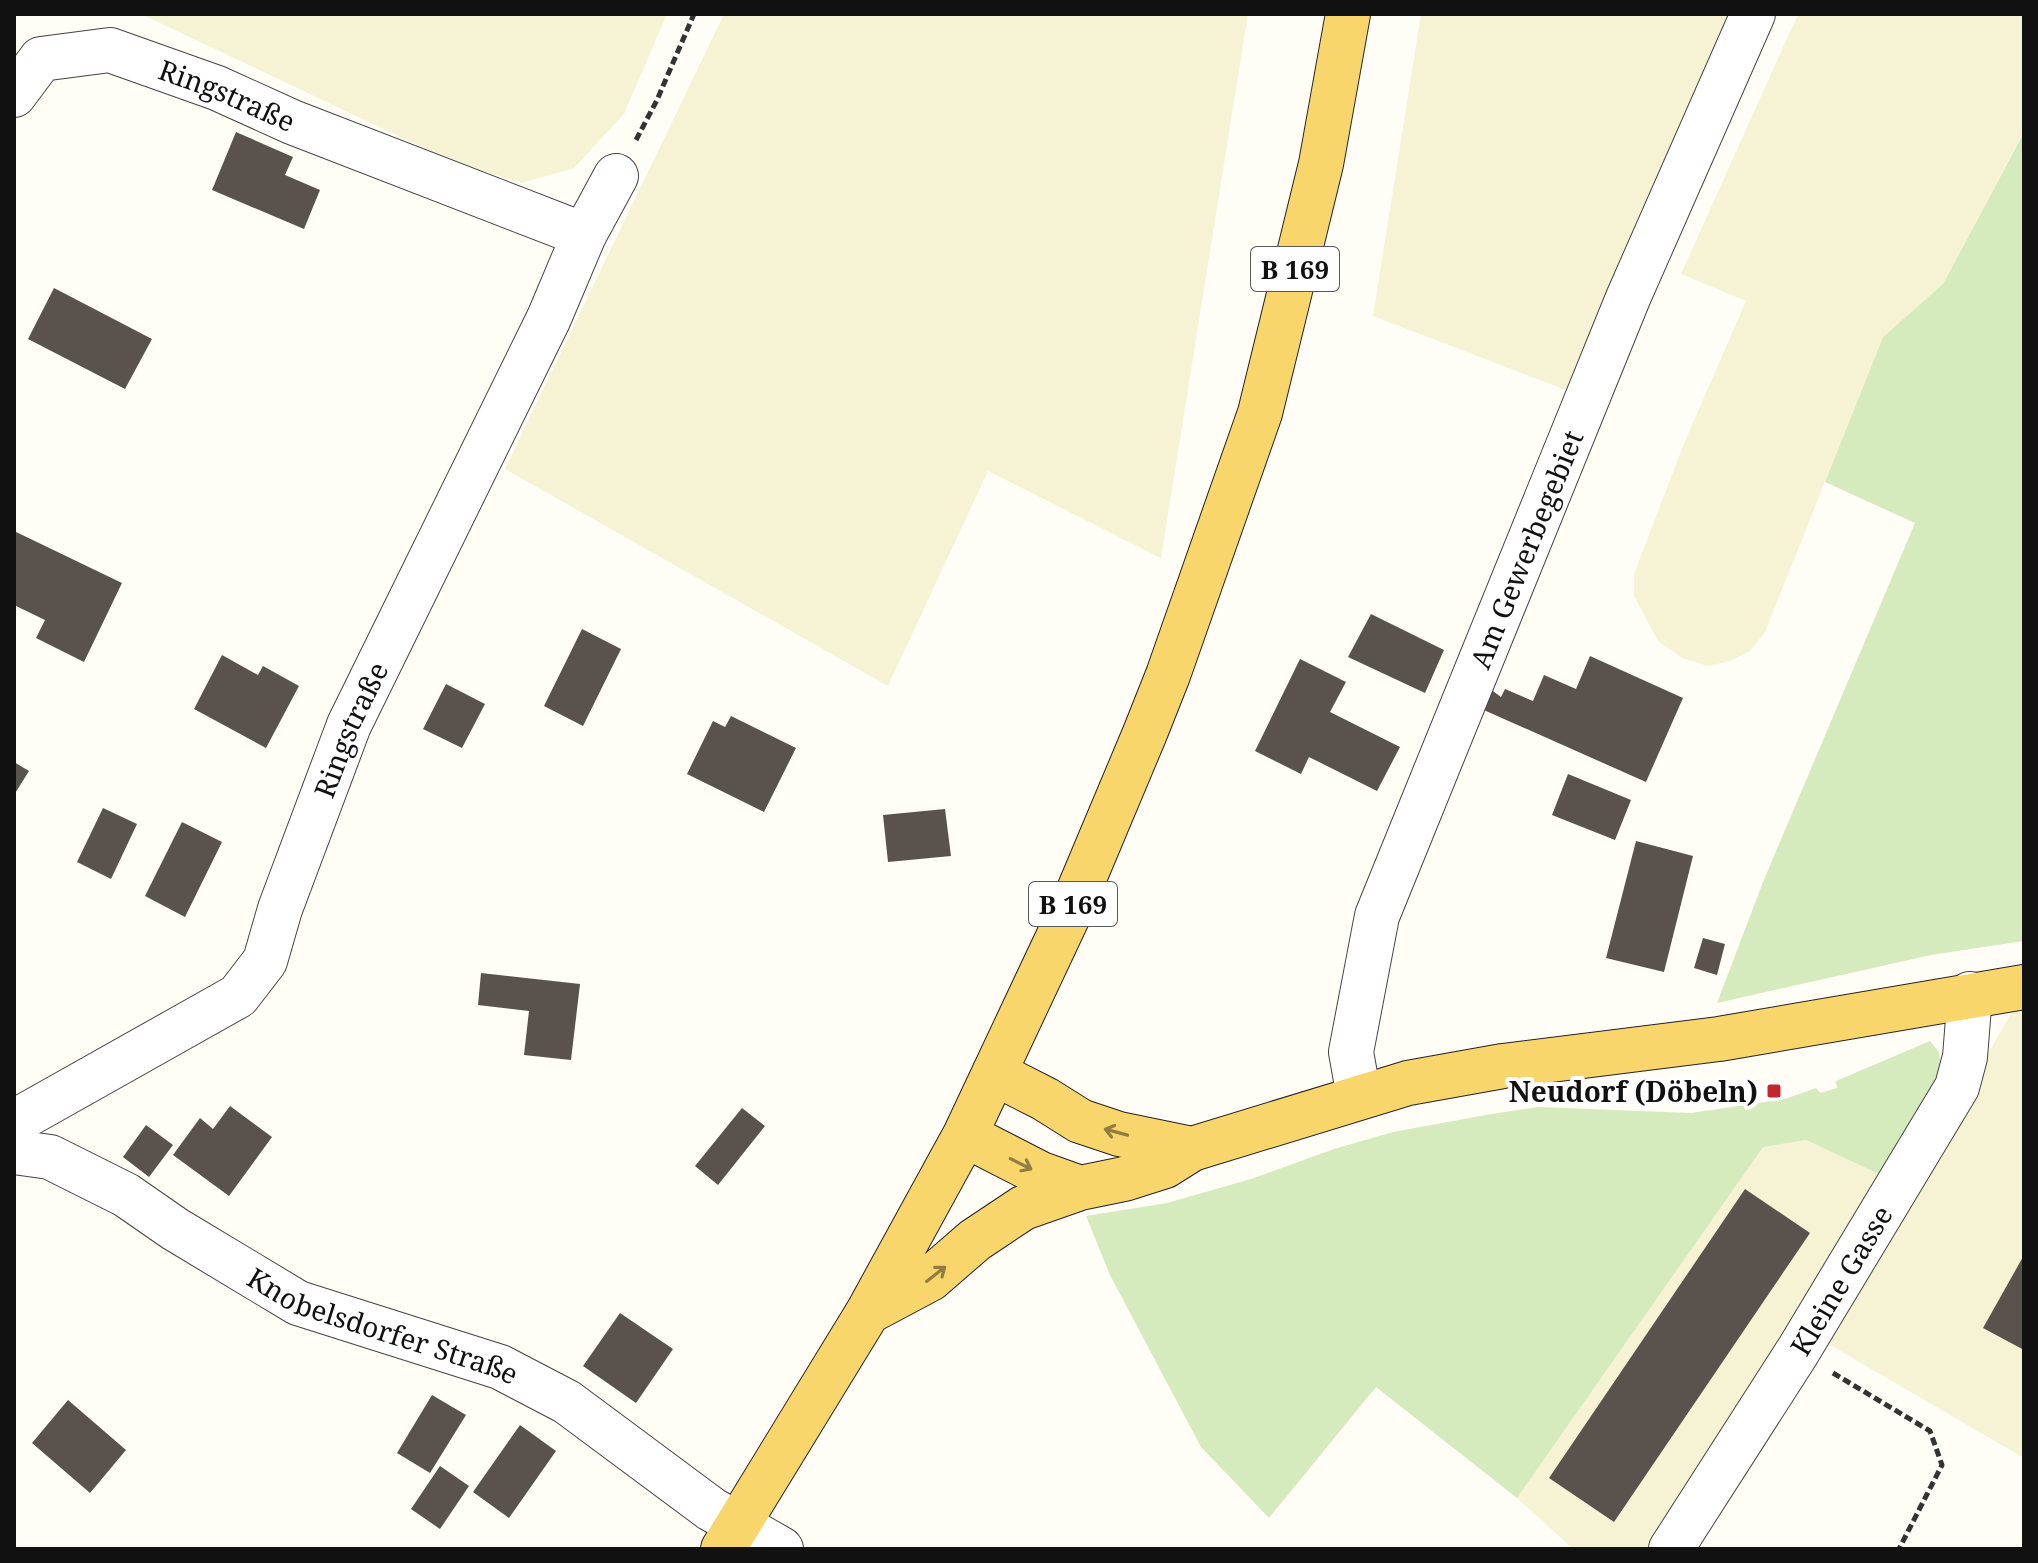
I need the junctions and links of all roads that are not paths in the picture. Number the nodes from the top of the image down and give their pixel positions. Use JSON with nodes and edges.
{"nodes":[{"id":1,"x":1348,"y":14,"type":"edge"},
{"id":2,"x":1753,"y":14,"type":"edge"},
{"id":3,"x":14,"y":95,"type":"edge"},
{"id":4,"x":616,"y":176,"type":"road end"},
{"id":5,"x":584,"y":235,"type":"junction"},
{"id":6,"x":2024,"y":987,"type":"edge"},
{"id":7,"x":1970,"y":994,"type":"junction"},
{"id":8,"x":994,"y":1073,"type":"junction"},
{"id":9,"x":1359,"y":1097,"type":"junction"},
{"id":10,"x":14,"y":1122,"type":"edge"},
{"id":11,"x":965,"y":1135,"type":"junction"},
{"id":12,"x":1192,"y":1149,"type":"junction"},
{"id":13,"x":14,"y":1152,"type":"edge"},
{"id":14,"x":1080,"y":1188,"type":"junction"},
{"id":15,"x":868,"y":1312,"type":"junction"},
{"id":16,"x":731,"y":1536,"type":"edge"},
{"id":17,"x":781,"y":1549,"type":"edge"},
{"id":18,"x":1671,"y":1549,"type":"edge"}],
"edges":[{"from":1,"to":8,"type":"main road","number":"B 169"},
{"from":2,"to":9,"type":"street","name":"Am Gewerbegebiet"},
{"from":3,"to":5,"type":"street","name":"Ringstraße"},
{"from":4,"to":5,"type":"street","name":"Ringstraße"},
{"from":5,"to":10,"type":"street","name":"Ringstraße"},
{"from":6,"to":7,"type":"main road"},
{"from":7,"to":9,"type":"main road"},
{"from":7,"to":18,"type":"street","name":"Kleine Gasse"},
{"from":8,"to":11,"type":"main road","number":"B 169"},
{"from":12,"to":8,"type":"main road","one_way":true},
{"from":9,"to":12,"type":"main road"},
{"from":11,"to":14,"type":"main road","one_way":true},
{"from":11,"to":15,"type":"main road","number":"B 169"},
{"from":12,"to":14,"type":"main road"},
{"from":13,"to":16,"type":"street","name":"Knobelsdorfer Straße"},
{"from":15,"to":14,"type":"main road","one_way":true},
{"from":15,"to":16,"type":"main road","number":"B 169"},
{"from":16,"to":17,"type":"street","name":"Knobelsdorfer Straße"}]}
